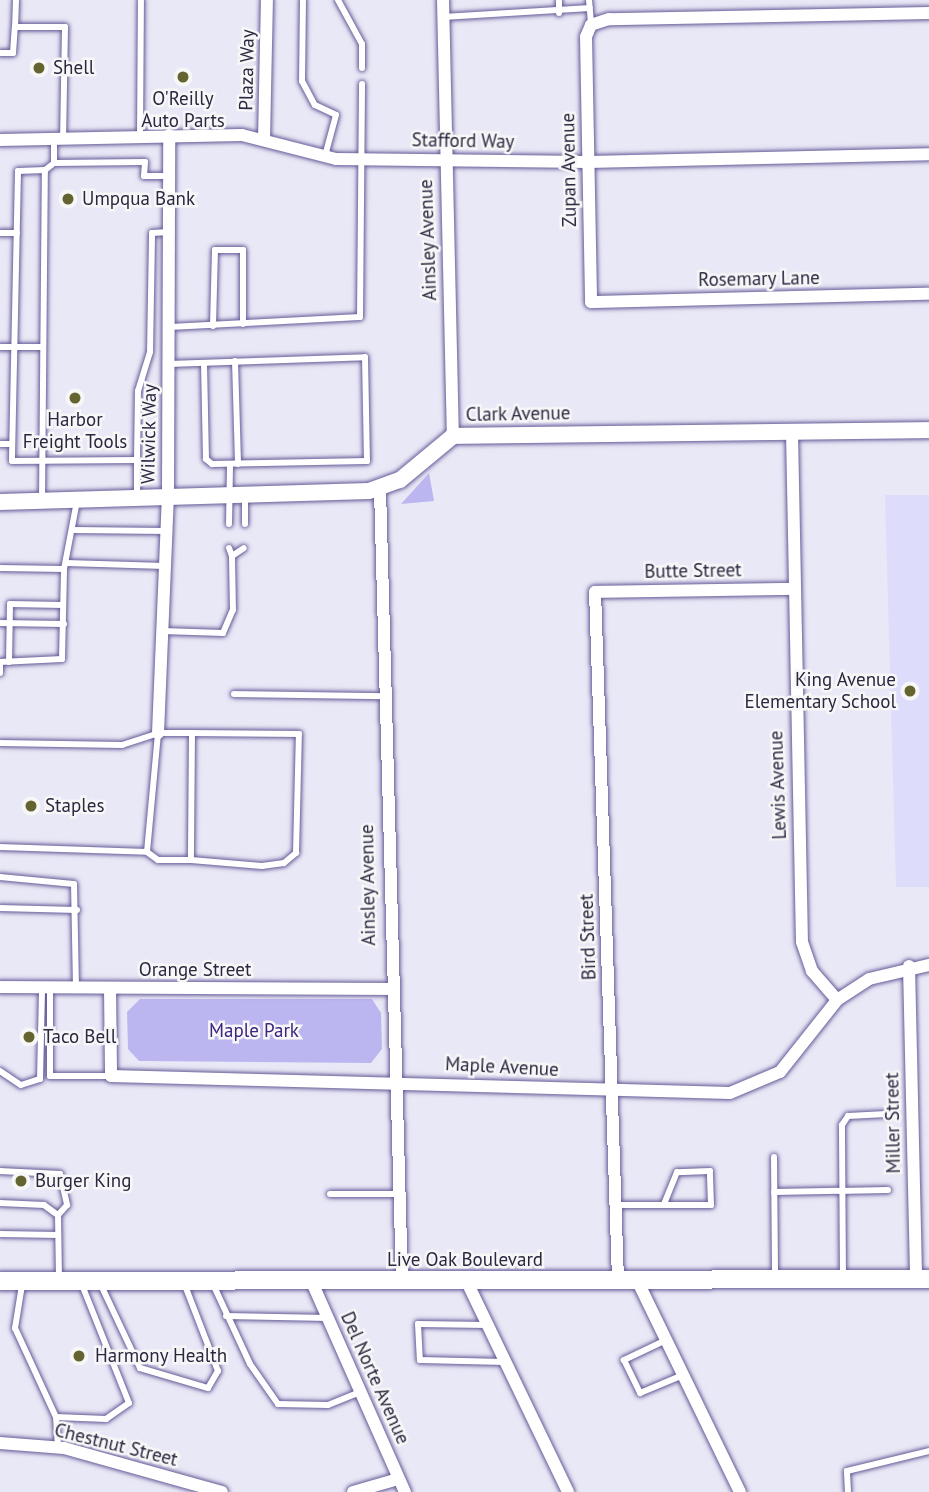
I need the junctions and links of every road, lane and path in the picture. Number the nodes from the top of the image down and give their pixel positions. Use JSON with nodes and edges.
{"nodes":[{"id":1,"x":16,"y":0,"type":"edge"},
{"id":2,"x":141,"y":0,"type":"edge"},
{"id":3,"x":267,"y":0,"type":"edge"},
{"id":4,"x":303,"y":0,"type":"edge"},
{"id":5,"x":338,"y":0,"type":"edge"},
{"id":6,"x":443,"y":0,"type":"edge"},
{"id":7,"x":559,"y":0,"type":"edge"},
{"id":8,"x":589,"y":4,"type":"edge"},
{"id":9,"x":559,"y":13,"type":"junction"},
{"id":10,"x":929,"y":13,"type":"edge"},
{"id":11,"x":443,"y":17,"type":"junction"},
{"id":12,"x":15,"y":27,"type":"junction"},
{"id":13,"x":589,"y":31,"type":"junction"},
{"id":14,"x":0,"y":53,"type":"edge"},
{"id":15,"x":362,"y":68,"type":"dead end"},
{"id":16,"x":362,"y":84,"type":"dead end"},
{"id":17,"x":169,"y":135,"type":"junction"},
{"id":18,"x":140,"y":136,"type":"junction"},
{"id":19,"x":59,"y":138,"type":"junction"},
{"id":20,"x":0,"y":140,"type":"edge"},
{"id":21,"x":264,"y":140,"type":"junction"},
{"id":22,"x":929,"y":154,"type":"edge"},
{"id":23,"x":325,"y":156,"type":"junction"},
{"id":24,"x":364,"y":159,"type":"junction"},
{"id":25,"x":445,"y":160,"type":"junction"},
{"id":26,"x":588,"y":162,"type":"junction"},
{"id":27,"x":54,"y":163,"type":"junction"},
{"id":28,"x":45,"y":170,"type":"junction"},
{"id":29,"x":169,"y":176,"type":"junction"},
{"id":30,"x":169,"y":232,"type":"junction"},
{"id":31,"x":0,"y":233,"type":"edge"},
{"id":32,"x":17,"y":233,"type":"junction"},
{"id":33,"x":929,"y":294,"type":"edge"},
{"id":34,"x":591,"y":302,"type":"joint"},
{"id":35,"x":243,"y":324,"type":"junction"},
{"id":36,"x":213,"y":326,"type":"junction"},
{"id":37,"x":170,"y":327,"type":"junction"},
{"id":38,"x":150,"y":346,"type":"junction"},
{"id":39,"x":170,"y":346,"type":"junction"},
{"id":40,"x":0,"y":347,"type":"edge"},
{"id":41,"x":14,"y":347,"type":"junction"},
{"id":42,"x":43,"y":347,"type":"junction"},
{"id":43,"x":235,"y":362,"type":"junction"},
{"id":44,"x":204,"y":363,"type":"junction"},
{"id":45,"x":169,"y":364,"type":"junction"},
{"id":46,"x":929,"y":429,"type":"edge"},
{"id":47,"x":792,"y":432,"type":"junction"},
{"id":48,"x":453,"y":436,"type":"junction"},
{"id":49,"x":0,"y":444,"type":"edge"},
{"id":50,"x":12,"y":444,"type":"junction"},
{"id":51,"x":41,"y":460,"type":"junction"},
{"id":52,"x":137,"y":460,"type":"junction"},
{"id":53,"x":230,"y":464,"type":"junction"},
{"id":54,"x":239,"y":464,"type":"junction"},
{"id":55,"x":380,"y":489,"type":"junction"},
{"id":56,"x":238,"y":494,"type":"junction"},
{"id":57,"x":168,"y":495,"type":"junction"},
{"id":58,"x":137,"y":496,"type":"junction"},
{"id":59,"x":78,"y":499,"type":"junction"},
{"id":60,"x":42,"y":500,"type":"junction"},
{"id":61,"x":0,"y":502,"type":"edge"},
{"id":62,"x":229,"y":524,"type":"dead end"},
{"id":63,"x":245,"y":524,"type":"dead end"},
{"id":64,"x":72,"y":530,"type":"junction"},
{"id":65,"x":166,"y":531,"type":"junction"},
{"id":66,"x":229,"y":548,"type":"dead end"},
{"id":67,"x":244,"y":548,"type":"dead end"},
{"id":68,"x":232,"y":556,"type":"junction"},
{"id":69,"x":65,"y":566,"type":"junction"},
{"id":70,"x":165,"y":566,"type":"junction"},
{"id":71,"x":0,"y":568,"type":"edge"},
{"id":72,"x":792,"y":589,"type":"junction"},
{"id":73,"x":595,"y":592,"type":"joint"},
{"id":74,"x":63,"y":605,"type":"junction"},
{"id":75,"x":0,"y":623,"type":"edge"},
{"id":76,"x":9,"y":623,"type":"junction"},
{"id":77,"x":64,"y":624,"type":"junction"},
{"id":78,"x":162,"y":631,"type":"junction"},
{"id":79,"x":0,"y":662,"type":"edge"},
{"id":80,"x":9,"y":662,"type":"junction"},
{"id":81,"x":0,"y":673,"type":"edge"},
{"id":82,"x":234,"y":694,"type":"dead end"},
{"id":83,"x":384,"y":696,"type":"junction"},
{"id":84,"x":158,"y":733,"type":"junction"},
{"id":85,"x":192,"y":733,"type":"junction"},
{"id":86,"x":0,"y":743,"type":"edge"},
{"id":87,"x":0,"y":847,"type":"edge"},
{"id":88,"x":147,"y":852,"type":"junction"},
{"id":89,"x":191,"y":860,"type":"junction"},
{"id":90,"x":0,"y":877,"type":"edge"},
{"id":91,"x":0,"y":908,"type":"edge"},
{"id":92,"x":77,"y":910,"type":"junction"},
{"id":93,"x":929,"y":965,"type":"edge"},
{"id":94,"x":909,"y":966,"type":"junction"},
{"id":95,"x":0,"y":987,"type":"edge"},
{"id":96,"x":46,"y":988,"type":"junction"},
{"id":97,"x":76,"y":989,"type":"junction"},
{"id":98,"x":110,"y":989,"type":"junction"},
{"id":99,"x":390,"y":989,"type":"junction"},
{"id":100,"x":837,"y":1000,"type":"junction"},
{"id":101,"x":0,"y":1071,"type":"edge"},
{"id":102,"x":111,"y":1076,"type":"junction"},
{"id":103,"x":392,"y":1082,"type":"junction"},
{"id":104,"x":612,"y":1091,"type":"junction"},
{"id":105,"x":886,"y":1114,"type":"dead end"},
{"id":106,"x":774,"y":1157,"type":"dead end"},
{"id":107,"x":0,"y":1171,"type":"edge"},
{"id":108,"x":888,"y":1190,"type":"dead end"},
{"id":109,"x":842,"y":1191,"type":"junction"},
{"id":110,"x":774,"y":1192,"type":"junction"},
{"id":111,"x":330,"y":1194,"type":"dead end"},
{"id":112,"x":398,"y":1194,"type":"junction"},
{"id":113,"x":0,"y":1203,"type":"edge"},
{"id":114,"x":616,"y":1205,"type":"junction"},
{"id":115,"x":664,"y":1205,"type":"junction"},
{"id":116,"x":58,"y":1214,"type":"junction"},
{"id":117,"x":0,"y":1234,"type":"edge"},
{"id":118,"x":58,"y":1235,"type":"junction"},
{"id":119,"x":923,"y":1279,"type":"edge"},
{"id":120,"x":211,"y":1280,"type":"junction"},
{"id":121,"x":311,"y":1280,"type":"junction"},
{"id":122,"x":618,"y":1280,"type":"junction"},
{"id":123,"x":637,"y":1280,"type":"junction"},
{"id":124,"x":775,"y":1280,"type":"junction"},
{"id":125,"x":843,"y":1280,"type":"junction"},
{"id":126,"x":59,"y":1281,"type":"junction"},
{"id":127,"x":81,"y":1281,"type":"junction"},
{"id":128,"x":99,"y":1281,"type":"junction"},
{"id":129,"x":183,"y":1281,"type":"junction"},
{"id":130,"x":402,"y":1281,"type":"junction"},
{"id":131,"x":0,"y":1282,"type":"edge"},
{"id":132,"x":22,"y":1282,"type":"junction"},
{"id":133,"x":467,"y":1282,"type":"junction"},
{"id":134,"x":226,"y":1316,"type":"junction"},
{"id":135,"x":328,"y":1318,"type":"junction"},
{"id":136,"x":487,"y":1325,"type":"junction"},
{"id":137,"x":666,"y":1340,"type":"junction"},
{"id":138,"x":505,"y":1362,"type":"junction"},
{"id":139,"x":683,"y":1375,"type":"junction"},
{"id":140,"x":360,"y":1392,"type":"junction"},
{"id":141,"x":56,"y":1418,"type":"junction"},
{"id":142,"x":0,"y":1443,"type":"edge"},
{"id":143,"x":58,"y":1447,"type":"junction"},
{"id":144,"x":929,"y":1451,"type":"edge"},
{"id":145,"x":398,"y":1479,"type":"junction"},
{"id":146,"x":222,"y":1492,"type":"edge"},
{"id":147,"x":353,"y":1492,"type":"edge"},
{"id":148,"x":405,"y":1492,"type":"edge"},
{"id":149,"x":568,"y":1492,"type":"edge"},
{"id":150,"x":740,"y":1492,"type":"edge"},
{"id":151,"x":848,"y":1492,"type":"edge"}],
"edges":[{"from":1,"to":12,"type":"lane"},
{"from":2,"to":18,"type":"lane"},
{"from":3,"to":21,"type":"street","name":"Plaza Way"},
{"from":4,"to":23,"type":"lane"},
{"from":5,"to":15,"type":"lane"},
{"from":6,"to":11,"type":"street","name":"Ainsley Avenue"},
{"from":7,"to":9,"type":"lane"},
{"from":8,"to":9,"type":"lane"},
{"from":8,"to":13,"type":"lane"},
{"from":9,"to":11,"type":"lane"},
{"from":10,"to":13,"type":"street"},
{"from":11,"to":25,"type":"street","name":"Ainsley Avenue"},
{"from":12,"to":14,"type":"lane"},
{"from":12,"to":19,"type":"lane"},
{"from":13,"to":26,"type":"street","name":"Zupan Avenue"},
{"from":16,"to":24,"type":"lane"},
{"from":17,"to":18,"type":"street","name":"Stafford Way"},
{"from":17,"to":21,"type":"street","name":"Stafford Way"},
{"from":17,"to":29,"type":"street","name":"Wilwick Way"},
{"from":18,"to":19,"type":"street","name":"Stafford Way"},
{"from":19,"to":20,"type":"street","name":"Stafford Way"},
{"from":19,"to":27,"type":"lane"},
{"from":21,"to":23,"type":"street","name":"Stafford Way"},
{"from":22,"to":26,"type":"street","name":"Stafford Way"},
{"from":23,"to":24,"type":"street","name":"Stafford Way"},
{"from":24,"to":25,"type":"street","name":"Stafford Way"},
{"from":24,"to":35,"type":"lane"},
{"from":25,"to":26,"type":"street","name":"Stafford Way"},
{"from":25,"to":48,"type":"street","name":"Ainsley Avenue"},
{"from":26,"to":34,"type":"street","name":"Zupan Avenue"},
{"from":27,"to":28,"type":"lane"},
{"from":27,"to":29,"type":"lane"},
{"from":28,"to":32,"type":"lane"},
{"from":28,"to":42,"type":"lane"},
{"from":29,"to":30,"type":"street","name":"Wilwick Way"},
{"from":30,"to":37,"type":"street","name":"Wilwick Way"},
{"from":30,"to":38,"type":"lane"},
{"from":31,"to":32,"type":"lane"},
{"from":32,"to":41,"type":"lane"},
{"from":33,"to":34,"type":"street","name":"Rosemary Lane"},
{"from":35,"to":36,"type":"lane"},
{"from":35,"to":36,"type":"lane"},
{"from":36,"to":37,"type":"lane"},
{"from":37,"to":39,"type":"street","name":"Wilwick Way"},
{"from":38,"to":39,"type":"lane"},
{"from":38,"to":52,"type":"lane"},
{"from":39,"to":45,"type":"street","name":"Wilwick Way"},
{"from":40,"to":41,"type":"lane"},
{"from":41,"to":42,"type":"lane"},
{"from":41,"to":50,"type":"lane"},
{"from":42,"to":51,"type":"lane"},
{"from":43,"to":44,"type":"lane"},
{"from":43,"to":54,"type":"lane"},
{"from":43,"to":54,"type":"lane"},
{"from":44,"to":45,"type":"lane"},
{"from":44,"to":53,"type":"lane"},
{"from":45,"to":57,"type":"street","name":"Wilwick Way"},
{"from":46,"to":47,"type":"street","name":"Clark Avenue"},
{"from":47,"to":48,"type":"street","name":"Clark Avenue"},
{"from":47,"to":72,"type":"street","name":"Lewis Avenue"},
{"from":48,"to":55,"type":"street","name":"Clark Avenue"},
{"from":49,"to":50,"type":"lane"},
{"from":50,"to":51,"type":"lane"},
{"from":51,"to":52,"type":"lane"},
{"from":51,"to":60,"type":"lane"},
{"from":52,"to":58,"type":"lane"},
{"from":53,"to":54,"type":"lane"},
{"from":53,"to":56,"type":"lane"},
{"from":55,"to":56,"type":"street"},
{"from":55,"to":83,"type":"street","name":"Ainsley Avenue"},
{"from":56,"to":57,"type":"street"},
{"from":56,"to":62,"type":"lane"},
{"from":56,"to":63,"type":"lane"},
{"from":57,"to":58,"type":"street"},
{"from":57,"to":65,"type":"street","name":"Wilwick Way"},
{"from":58,"to":59,"type":"street"},
{"from":59,"to":60,"type":"street"},
{"from":59,"to":64,"type":"lane"},
{"from":60,"to":61,"type":"street"},
{"from":64,"to":65,"type":"lane"},
{"from":64,"to":69,"type":"lane"},
{"from":65,"to":70,"type":"street","name":"Wilwick Way"},
{"from":66,"to":68,"type":"lane"},
{"from":67,"to":68,"type":"lane"},
{"from":68,"to":78,"type":"lane"},
{"from":69,"to":70,"type":"lane"},
{"from":69,"to":71,"type":"lane"},
{"from":69,"to":74,"type":"lane"},
{"from":70,"to":78,"type":"street","name":"Wilwick Way"},
{"from":72,"to":73,"type":"street","name":"Butte Street"},
{"from":72,"to":100,"type":"street","name":"Lewis Avenue"},
{"from":73,"to":104,"type":"street","name":"Bird Street"},
{"from":74,"to":76,"type":"lane"},
{"from":74,"to":77,"type":"lane"},
{"from":75,"to":76,"type":"lane"},
{"from":76,"to":77,"type":"lane"},
{"from":76,"to":80,"type":"lane"},
{"from":77,"to":80,"type":"lane"},
{"from":78,"to":84,"type":"street","name":"Wilwick Way"},
{"from":79,"to":80,"type":"lane"},
{"from":79,"to":81,"type":"lane"},
{"from":82,"to":83,"type":"lane"},
{"from":83,"to":99,"type":"street","name":"Ainsley Avenue"},
{"from":84,"to":85,"type":"lane"},
{"from":84,"to":86,"type":"lane"},
{"from":84,"to":88,"type":"lane"},
{"from":85,"to":89,"type":"lane"},
{"from":85,"to":89,"type":"lane"},
{"from":87,"to":88,"type":"lane"},
{"from":88,"to":89,"type":"lane"},
{"from":90,"to":92,"type":"lane"},
{"from":91,"to":92,"type":"lane"},
{"from":92,"to":97,"type":"lane"},
{"from":93,"to":94,"type":"street","name":"Maple Avenue"},
{"from":94,"to":100,"type":"street","name":"Maple Avenue"},
{"from":94,"to":119,"type":"street","name":"Miller Street"},
{"from":95,"to":96,"type":"street","name":"Orange Street"},
{"from":96,"to":97,"type":"street","name":"Orange Street"},
{"from":96,"to":101,"type":"lane"},
{"from":96,"to":102,"type":"lane"},
{"from":97,"to":98,"type":"street","name":"Orange Street"},
{"from":98,"to":99,"type":"street","name":"Orange Street"},
{"from":98,"to":102,"type":"street"},
{"from":99,"to":103,"type":"street","name":"Ainsley Avenue"},
{"from":100,"to":104,"type":"street","name":"Maple Avenue"},
{"from":102,"to":103,"type":"street","name":"Maple Avenue"},
{"from":103,"to":104,"type":"street","name":"Maple Avenue"},
{"from":103,"to":112,"type":"street","name":"Ainsley Avenue"},
{"from":104,"to":114,"type":"street","name":"Bird Street"},
{"from":105,"to":109,"type":"lane"},
{"from":106,"to":110,"type":"lane"},
{"from":107,"to":116,"type":"lane"},
{"from":108,"to":109,"type":"lane"},
{"from":109,"to":110,"type":"lane"},
{"from":109,"to":125,"type":"lane"},
{"from":110,"to":124,"type":"lane"},
{"from":111,"to":112,"type":"lane"},
{"from":112,"to":130,"type":"street","name":"Ainsley Avenue"},
{"from":113,"to":116,"type":"lane"},
{"from":114,"to":115,"type":"lane"},
{"from":114,"to":122,"type":"street","name":"Bird Street"},
{"from":115,"to":115,"type":"lane"},
{"from":116,"to":118,"type":"lane"},
{"from":117,"to":118,"type":"lane"},
{"from":118,"to":126,"type":"lane"},
{"from":119,"to":125,"type":"main road","name":"Live Oak Boulevard"},
{"from":120,"to":121,"type":"main road","name":"Live Oak Boulevard"},
{"from":120,"to":129,"type":"main road","name":"Live Oak Boulevard"},
{"from":120,"to":134,"type":"lane"},
{"from":121,"to":130,"type":"main road","name":"Live Oak Boulevard"},
{"from":121,"to":135,"type":"street","name":"Del Norte Avenue"},
{"from":122,"to":123,"type":"main road","name":"Live Oak Boulevard"},
{"from":122,"to":133,"type":"main road","name":"Live Oak Boulevard"},
{"from":123,"to":124,"type":"main road","name":"Live Oak Boulevard"},
{"from":123,"to":137,"type":"street"},
{"from":124,"to":125,"type":"main road","name":"Live Oak Boulevard"},
{"from":126,"to":127,"type":"main road","name":"Live Oak Boulevard"},
{"from":126,"to":132,"type":"main road","name":"Live Oak Boulevard"},
{"from":127,"to":128,"type":"main road","name":"Live Oak Boulevard"},
{"from":127,"to":141,"type":"lane"},
{"from":128,"to":129,"type":"main road","name":"Live Oak Boulevard"},
{"from":128,"to":129,"type":"lane"},
{"from":130,"to":133,"type":"main road","name":"Live Oak Boulevard"},
{"from":131,"to":132,"type":"main road","name":"Live Oak Boulevard"},
{"from":132,"to":141,"type":"lane"},
{"from":133,"to":136,"type":"street"},
{"from":134,"to":135,"type":"lane"},
{"from":134,"to":140,"type":"lane"},
{"from":135,"to":140,"type":"street","name":"Del Norte Avenue"},
{"from":136,"to":138,"type":"street"},
{"from":136,"to":138,"type":"lane"},
{"from":137,"to":139,"type":"street"},
{"from":137,"to":139,"type":"lane"},
{"from":138,"to":149,"type":"street"},
{"from":139,"to":150,"type":"street"},
{"from":140,"to":145,"type":"street","name":"Del Norte Avenue"},
{"from":141,"to":143,"type":"lane"},
{"from":142,"to":143,"type":"street","name":"Chestnut Street"},
{"from":143,"to":146,"type":"street","name":"Chestnut Street"},
{"from":144,"to":151,"type":"lane"},
{"from":145,"to":147,"type":"street"},
{"from":145,"to":148,"type":"street","name":"Del Norte Avenue"}]}
